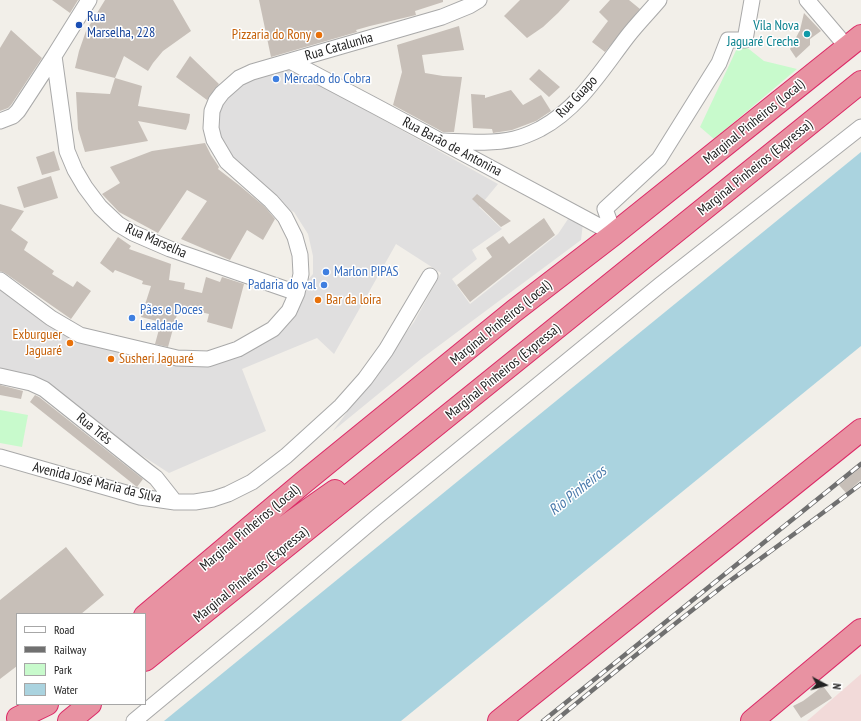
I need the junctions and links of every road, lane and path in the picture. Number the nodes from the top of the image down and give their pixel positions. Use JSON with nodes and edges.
{"nodes":[{"id":1,"x":89,"y":0,"type":"edge"},
{"id":2,"x":479,"y":0,"type":"edge"},
{"id":3,"x":659,"y":0,"type":"edge"},
{"id":4,"x":752,"y":0,"type":"edge"},
{"id":5,"x":807,"y":0,"type":"edge"},
{"id":6,"x":854,"y":42,"type":"edge"},
{"id":7,"x":54,"y":56,"type":"junction"},
{"id":8,"x":290,"y":61,"type":"junction"},
{"id":9,"x":861,"y":82,"type":"edge"},
{"id":10,"x":0,"y":121,"type":"edge"},
{"id":11,"x":861,"y":127,"type":"edge"},
{"id":12,"x":440,"y":140,"type":"junction"},
{"id":13,"x":614,"y":234,"type":"junction"},
{"id":14,"x":430,"y":276,"type":"dead end"},
{"id":15,"x":0,"y":280,"type":"edge"},
{"id":16,"x":297,"y":293,"type":"junction"},
{"id":17,"x":0,"y":376,"type":"edge"},
{"id":18,"x":438,"y":425,"type":"junction"},
{"id":19,"x":861,"y":430,"type":"edge"},
{"id":20,"x":0,"y":457,"type":"edge"},
{"id":21,"x":175,"y":502,"type":"junction"},
{"id":22,"x":146,"y":615,"type":"edge"},
{"id":23,"x":861,"y":630,"type":"edge"},
{"id":24,"x":146,"y":634,"type":"edge"},
{"id":25,"x":146,"y":659,"type":"edge"},
{"id":26,"x":34,"y":705,"type":"edge"},
{"id":27,"x":45,"y":705,"type":"edge"},
{"id":28,"x":89,"y":705,"type":"edge"},
{"id":29,"x":16,"y":720,"type":"edge"},
{"id":30,"x":69,"y":721,"type":"edge"},
{"id":31,"x":134,"y":721,"type":"edge"},
{"id":32,"x":500,"y":721,"type":"edge"},
{"id":33,"x":752,"y":721,"type":"edge"}],
"edges":[{"from":1,"to":7,"type":"street"},
{"from":2,"to":8,"type":"street","name":"Rua Catalunha"},
{"from":3,"to":12,"type":"street","name":"Rua Guapo"},
{"from":4,"to":13,"type":"street"},
{"from":5,"to":6,"type":"street"},
{"from":6,"to":13,"type":"highway","name":"Marginal Pinheiros (Local)"},
{"from":7,"to":10,"type":"street"},
{"from":7,"to":16,"type":"street","name":"Rua Marselha"},
{"from":8,"to":12,"type":"street","name":"Rua Barão de Antonina"},
{"from":8,"to":16,"type":"street","name":"Rua Catalunha"},
{"from":9,"to":18,"type":"highway","name":"Marginal Pinheiros (Expressa)"},
{"from":11,"to":31,"type":"street"},
{"from":12,"to":13,"type":"street","name":"Rua Barão de Antonina"},
{"from":13,"to":22,"type":"highway","name":"Marginal Pinheiros (Local)"},
{"from":14,"to":21,"type":"street","name":"Avenida José Maria da Silva"},
{"from":15,"to":16,"type":"street","name":"Rua Catalunha"},
{"from":17,"to":21,"type":"street","name":"Rua Três"},
{"from":18,"to":24,"type":"highway"},
{"from":18,"to":25,"type":"highway","name":"Marginal Pinheiros (Expressa)"},
{"from":19,"to":32,"type":"highway"},
{"from":20,"to":21,"type":"street","name":"Avenida José Maria da Silva"},
{"from":23,"to":33,"type":"highway"},
{"from":26,"to":29,"type":"highway"},
{"from":27,"to":29,"type":"highway"},
{"from":28,"to":30,"type":"highway"}]}
